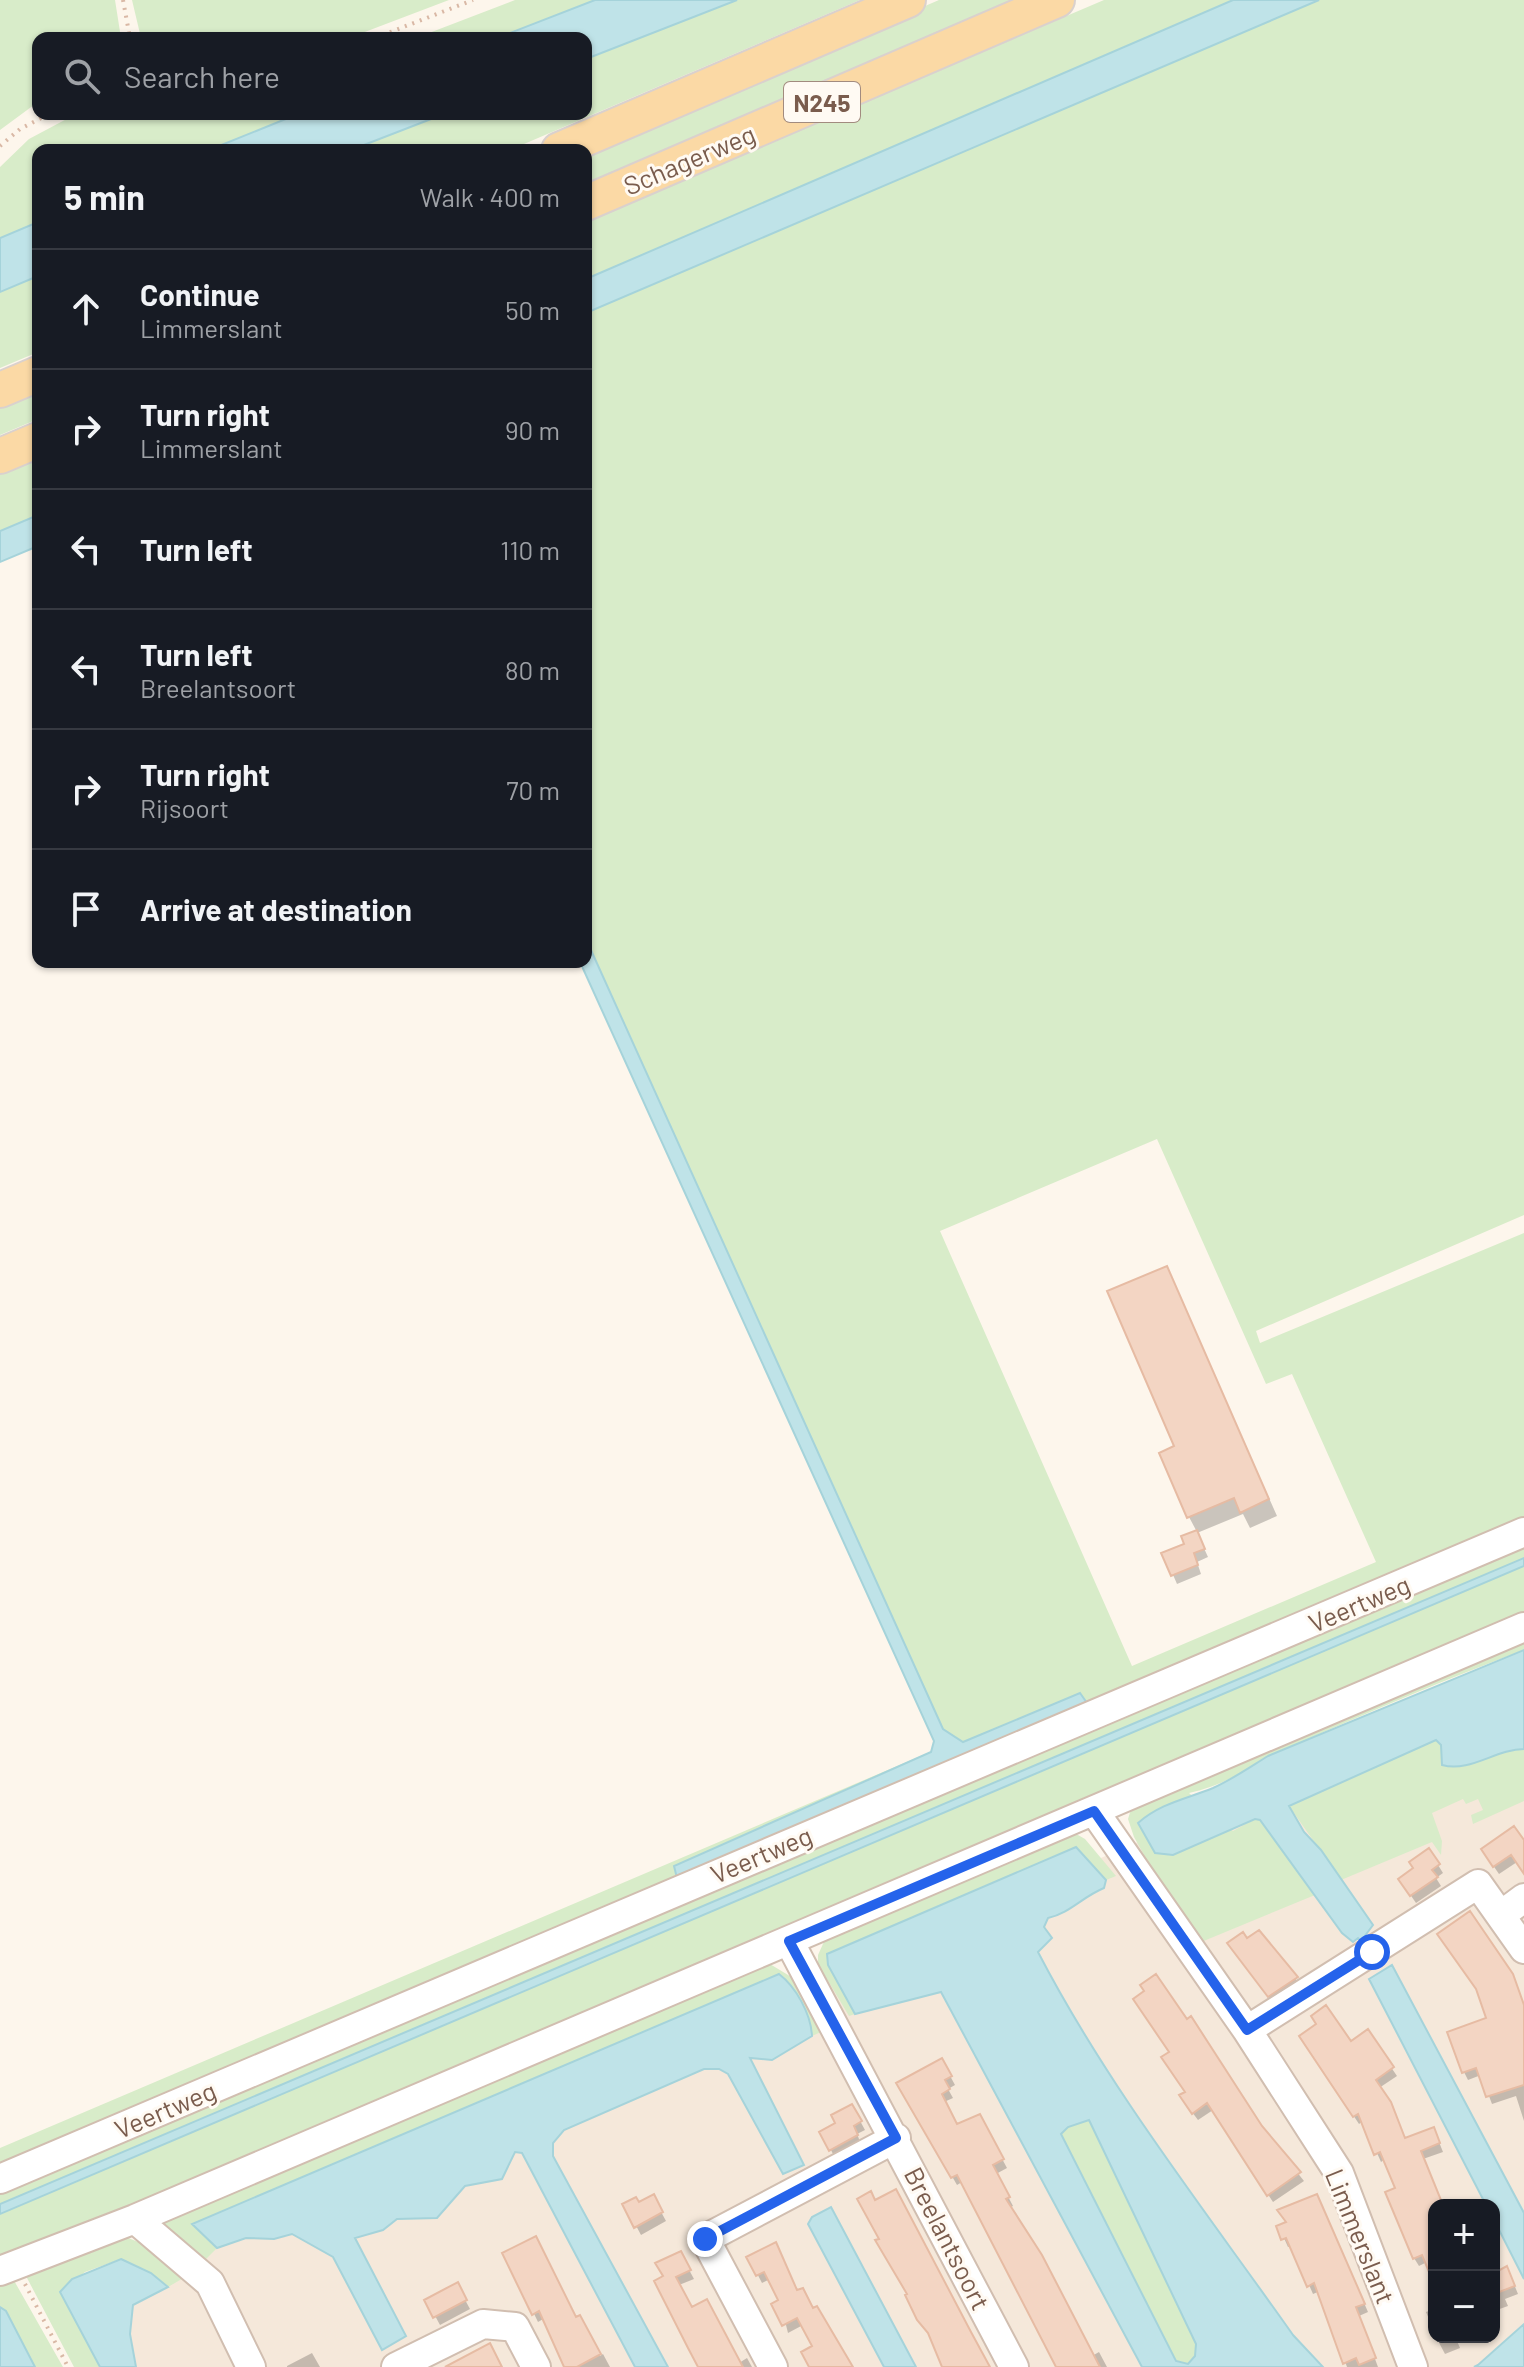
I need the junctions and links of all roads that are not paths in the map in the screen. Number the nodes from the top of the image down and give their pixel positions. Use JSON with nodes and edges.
{"nodes":[{"id":1,"x":908,"y":0,"type":"edge"},
{"id":2,"x":1057,"y":0,"type":"edge"},
{"id":3,"x":573,"y":144,"type":"edge"},
{"id":4,"x":592,"y":200,"type":"edge"},
{"id":5,"x":32,"y":377,"type":"edge"},
{"id":6,"x":0,"y":390,"type":"edge"},
{"id":7,"x":32,"y":443,"type":"edge"},
{"id":8,"x":0,"y":456,"type":"edge"},
{"id":9,"x":1524,"y":1532,"type":"edge"},
{"id":10,"x":1524,"y":1627,"type":"edge"},
{"id":11,"x":1094,"y":1811,"type":"junction"},
{"id":12,"x":1524,"y":1898,"type":"edge"},
{"id":13,"x":1501,"y":1915,"type":"junction"},
{"id":14,"x":789,"y":1941,"type":"junction"},
{"id":15,"x":1524,"y":1949,"type":"edge"},
{"id":16,"x":1247,"y":2030,"type":"junction"},
{"id":17,"x":896,"y":2138,"type":"junction"},
{"id":18,"x":0,"y":2179,"type":"edge"},
{"id":19,"x":135,"y":2219,"type":"junction"},
{"id":20,"x":7,"y":2268,"type":"edge"},
{"id":21,"x":400,"y":2365,"type":"edge"},
{"id":22,"x":251,"y":2367,"type":"edge"},
{"id":23,"x":536,"y":2367,"type":"edge"},
{"id":24,"x":773,"y":2367,"type":"edge"},
{"id":25,"x":1014,"y":2367,"type":"edge"},
{"id":26,"x":1413,"y":2367,"type":"edge"}],
"edges":[{"from":1,"to":3,"type":"main road","number":"N245"},
{"from":2,"to":4,"type":"main road","name":"Schagerweg","number":"N245"},
{"from":5,"to":6,"type":"main road"},
{"from":7,"to":8,"type":"main road"},
{"from":9,"to":18,"type":"street","name":"Veertweg"},
{"from":10,"to":11,"type":"street"},
{"from":11,"to":14,"type":"street"},
{"from":11,"to":16,"type":"street","name":"Limmerslant"},
{"from":12,"to":13,"type":"street"},
{"from":13,"to":15,"type":"street"},
{"from":13,"to":16,"type":"street"},
{"from":14,"to":17,"type":"street","name":"Breelantsoort"},
{"from":14,"to":19,"type":"street"},
{"from":16,"to":26,"type":"street","name":"Limmerslant"},
{"from":17,"to":24,"type":"street"},
{"from":17,"to":25,"type":"street","name":"Breelantsoort"},
{"from":19,"to":20,"type":"street"},
{"from":19,"to":22,"type":"street"},
{"from":21,"to":23,"type":"street"}]}
